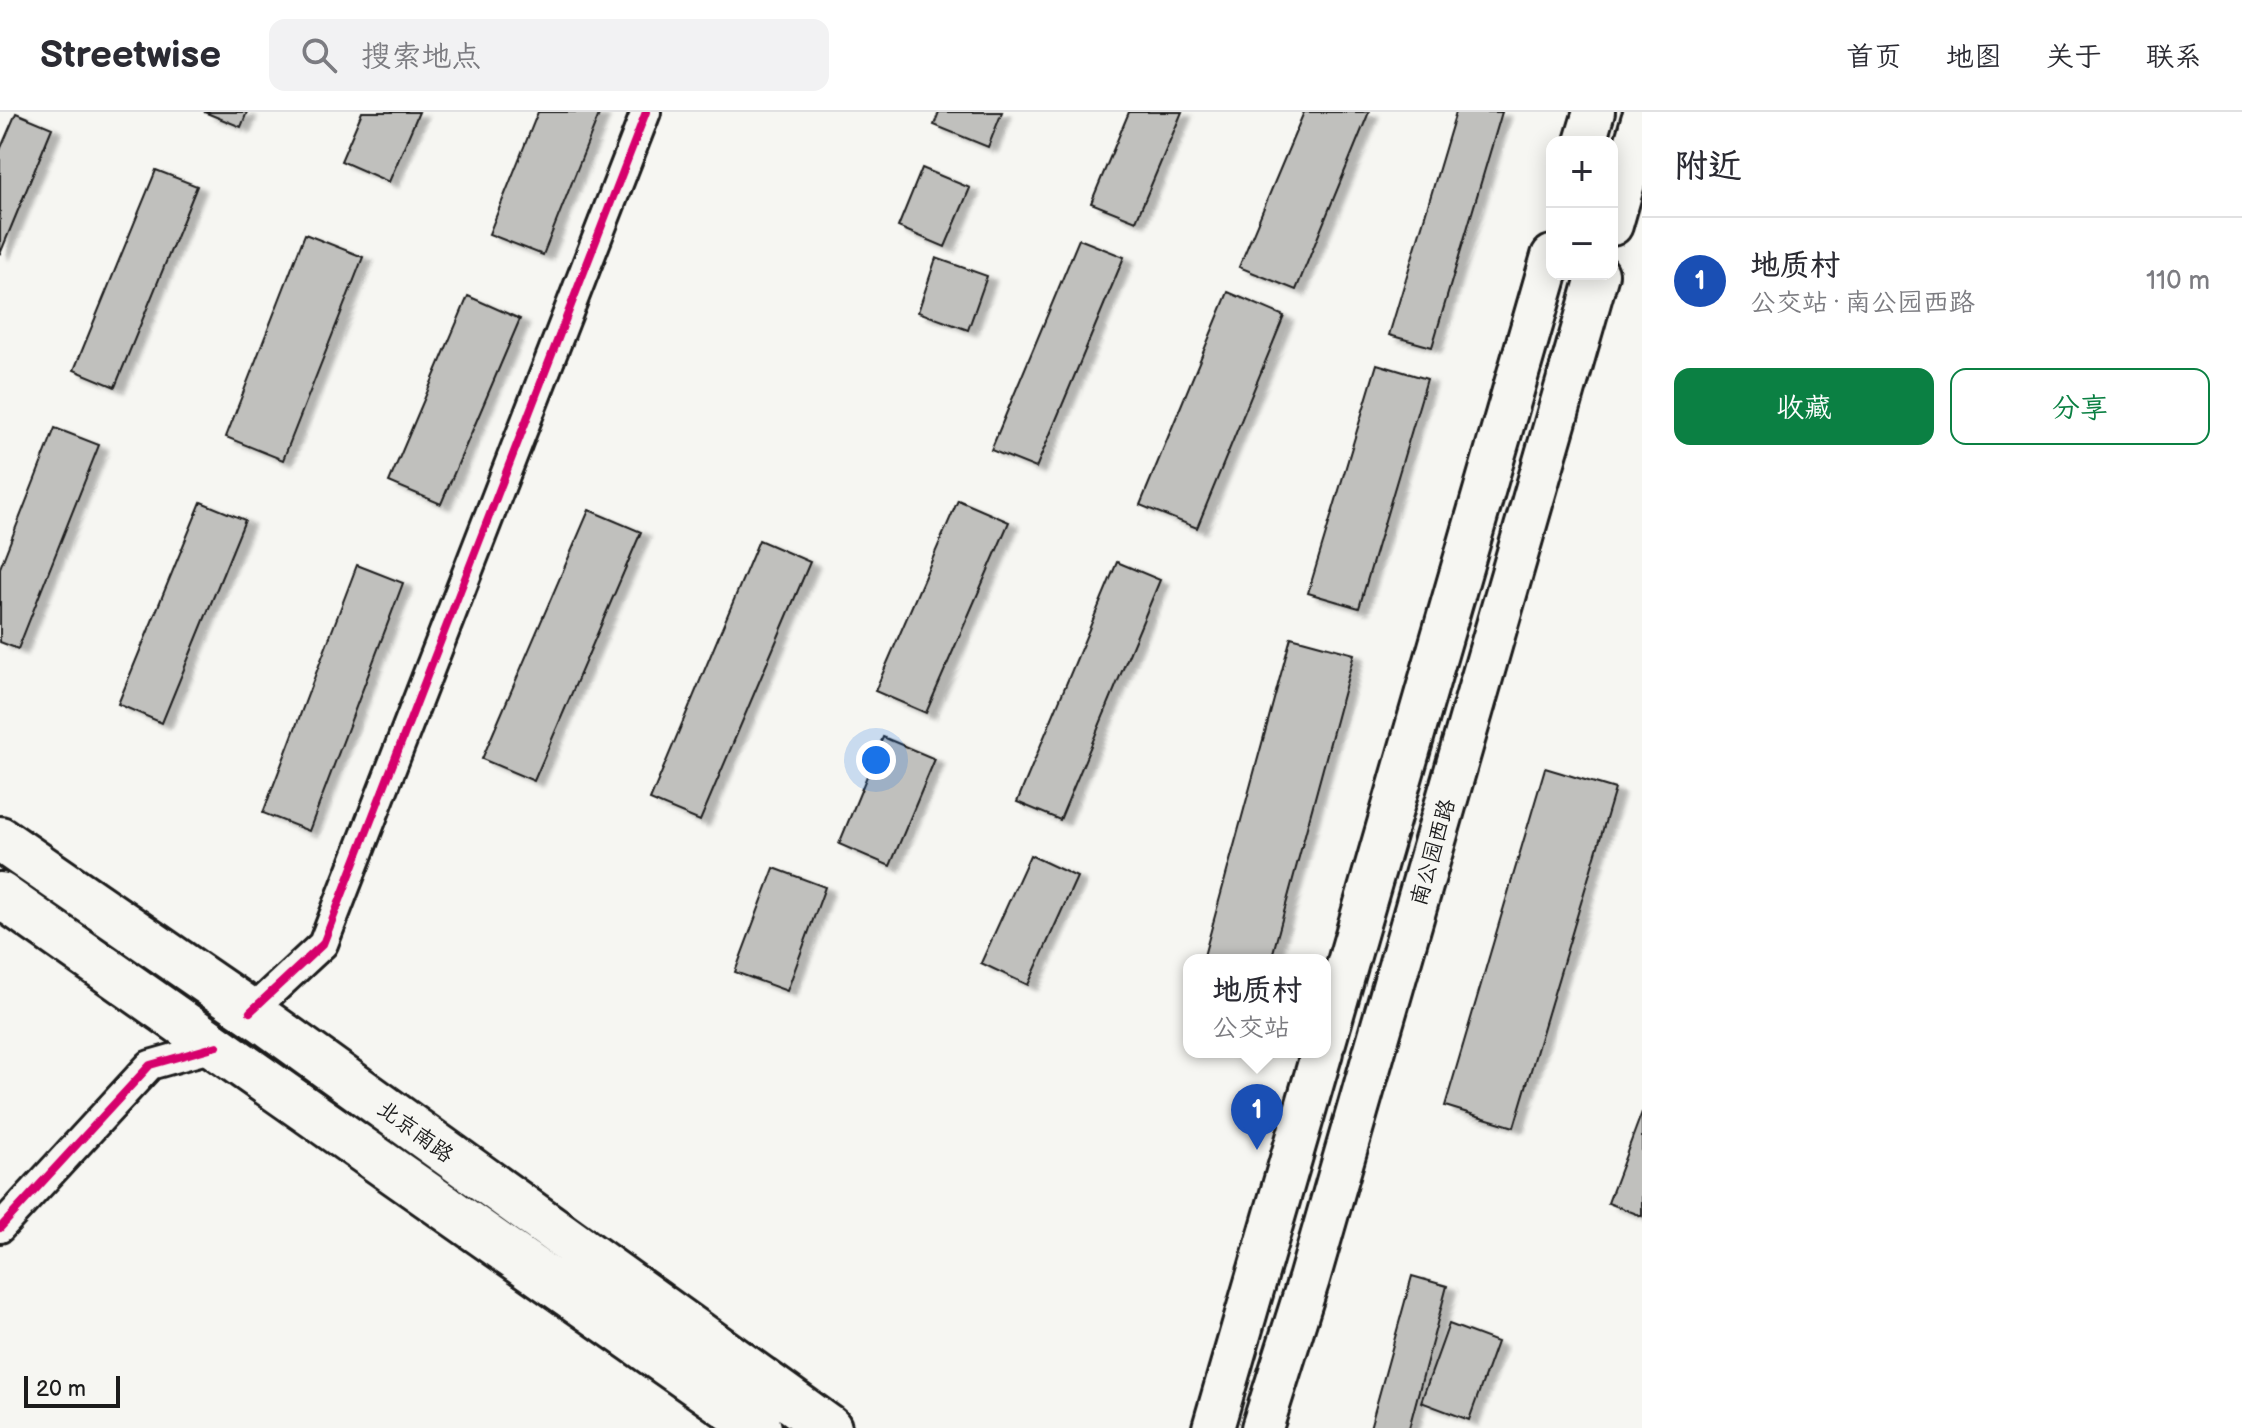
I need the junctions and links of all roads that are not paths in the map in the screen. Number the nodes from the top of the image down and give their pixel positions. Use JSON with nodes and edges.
{"nodes":[{"id":1,"x":646,"y":112,"type":"edge"},
{"id":2,"x":1594,"y":112,"type":"edge"},
{"id":3,"x":1642,"y":120,"type":"edge"},
{"id":4,"x":1587,"y":136,"type":"edge"},
{"id":5,"x":1617,"y":208,"type":"edge"},
{"id":6,"x":1546,"y":277,"type":"edge"},
{"id":7,"x":1596,"y":280,"type":"edge"},
{"id":8,"x":0,"y":839,"type":"edge"},
{"id":9,"x":0,"y":895,"type":"edge"},
{"id":10,"x":250,"y":1012,"type":"junction"},
{"id":11,"x":1331,"y":1021,"type":"edge"},
{"id":12,"x":217,"y":1046,"type":"junction"},
{"id":13,"x":1320,"y":1058,"type":"edge"},
{"id":14,"x":0,"y":1228,"type":"edge"},
{"id":15,"x":759,"y":1428,"type":"edge"},
{"id":16,"x":829,"y":1428,"type":"edge"},
{"id":17,"x":1213,"y":1428,"type":"edge"},
{"id":18,"x":1262,"y":1428,"type":"edge"}],
"edges":[{"from":1,"to":10,"type":"street"},
{"from":2,"to":4,"type":"main road"},
{"from":3,"to":5,"type":"main road"},
{"from":6,"to":11,"type":"main road"},
{"from":7,"to":18,"type":"main road","name":"南公园西路"},
{"from":8,"to":10,"type":"main road","name":"北京南路"},
{"from":9,"to":12,"type":"main road","name":"北京南路"},
{"from":10,"to":16,"type":"main road","name":"北京南路"},
{"from":12,"to":14,"type":"street"},
{"from":12,"to":15,"type":"main road","name":"北京南路"},
{"from":13,"to":17,"type":"main road"}]}
